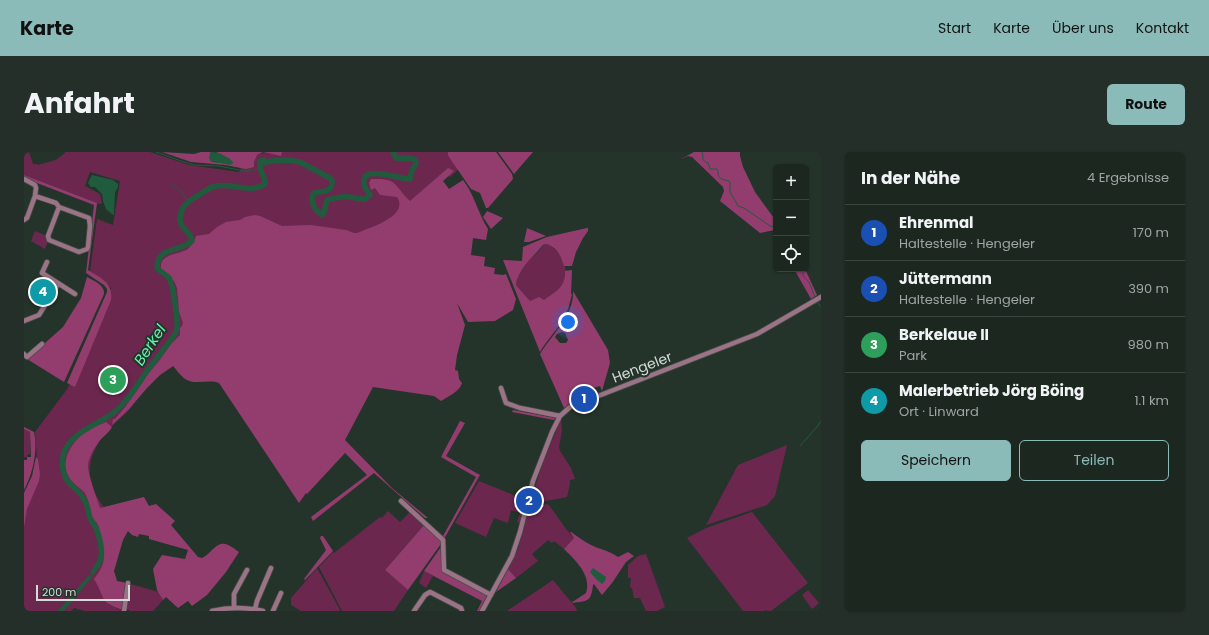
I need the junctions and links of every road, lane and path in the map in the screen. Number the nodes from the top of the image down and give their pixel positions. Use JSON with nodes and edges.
{"nodes":[{"id":1,"x":24,"y":179,"type":"edge"},
{"id":2,"x":35,"y":196,"type":"junction"},
{"id":3,"x":59,"y":207,"type":"junction"},
{"id":4,"x":24,"y":220,"type":"edge"},
{"id":5,"x":47,"y":262,"type":"dead end"},
{"id":6,"x":58,"y":284,"type":"junction"},
{"id":7,"x":75,"y":294,"type":"dead end"},
{"id":8,"x":821,"y":298,"type":"edge"},
{"id":9,"x":24,"y":321,"type":"edge"},
{"id":10,"x":42,"y":344,"type":"dead end"},
{"id":11,"x":24,"y":354,"type":"edge"},
{"id":12,"x":501,"y":388,"type":"dead end"},
{"id":13,"x":560,"y":416,"type":"junction"},
{"id":14,"x":400,"y":501,"type":"dead end"},
{"id":15,"x":272,"y":568,"type":"dead end"},
{"id":16,"x":247,"y":570,"type":"dead end"},
{"id":17,"x":128,"y":583,"type":"dead end"},
{"id":18,"x":281,"y":593,"type":"dead end"},
{"id":19,"x":491,"y":595,"type":"junction"},
{"id":20,"x":236,"y":609,"type":"edge"},
{"id":21,"x":255,"y":609,"type":"junction"},
{"id":22,"x":124,"y":611,"type":"edge"},
{"id":23,"x":212,"y":611,"type":"edge"},
{"id":24,"x":263,"y":611,"type":"edge"},
{"id":25,"x":273,"y":611,"type":"edge"},
{"id":26,"x":414,"y":611,"type":"edge"},
{"id":27,"x":462,"y":611,"type":"edge"},
{"id":28,"x":482,"y":611,"type":"edge"}],
"edges":[{"from":1,"to":2,"type":"street"},
{"from":2,"to":3,"type":"street"},
{"from":2,"to":4,"type":"street"},
{"from":3,"to":3,"type":"street"},
{"from":5,"to":6,"type":"street"},
{"from":6,"to":7,"type":"street"},
{"from":6,"to":9,"type":"street"},
{"from":8,"to":13,"type":"street","name":"Hengeler"},
{"from":10,"to":11,"type":"street"},
{"from":12,"to":13,"type":"street"},
{"from":13,"to":19,"type":"street","name":"Hengeler"},
{"from":14,"to":19,"type":"street"},
{"from":15,"to":21,"type":"street"},
{"from":16,"to":20,"type":"street"},
{"from":17,"to":22,"type":"street"},
{"from":18,"to":25,"type":"street"},
{"from":19,"to":28,"type":"street","name":"Hengeler"},
{"from":20,"to":21,"type":"street"},
{"from":20,"to":23,"type":"street"},
{"from":21,"to":24,"type":"street"},
{"from":26,"to":27,"type":"street"}]}
